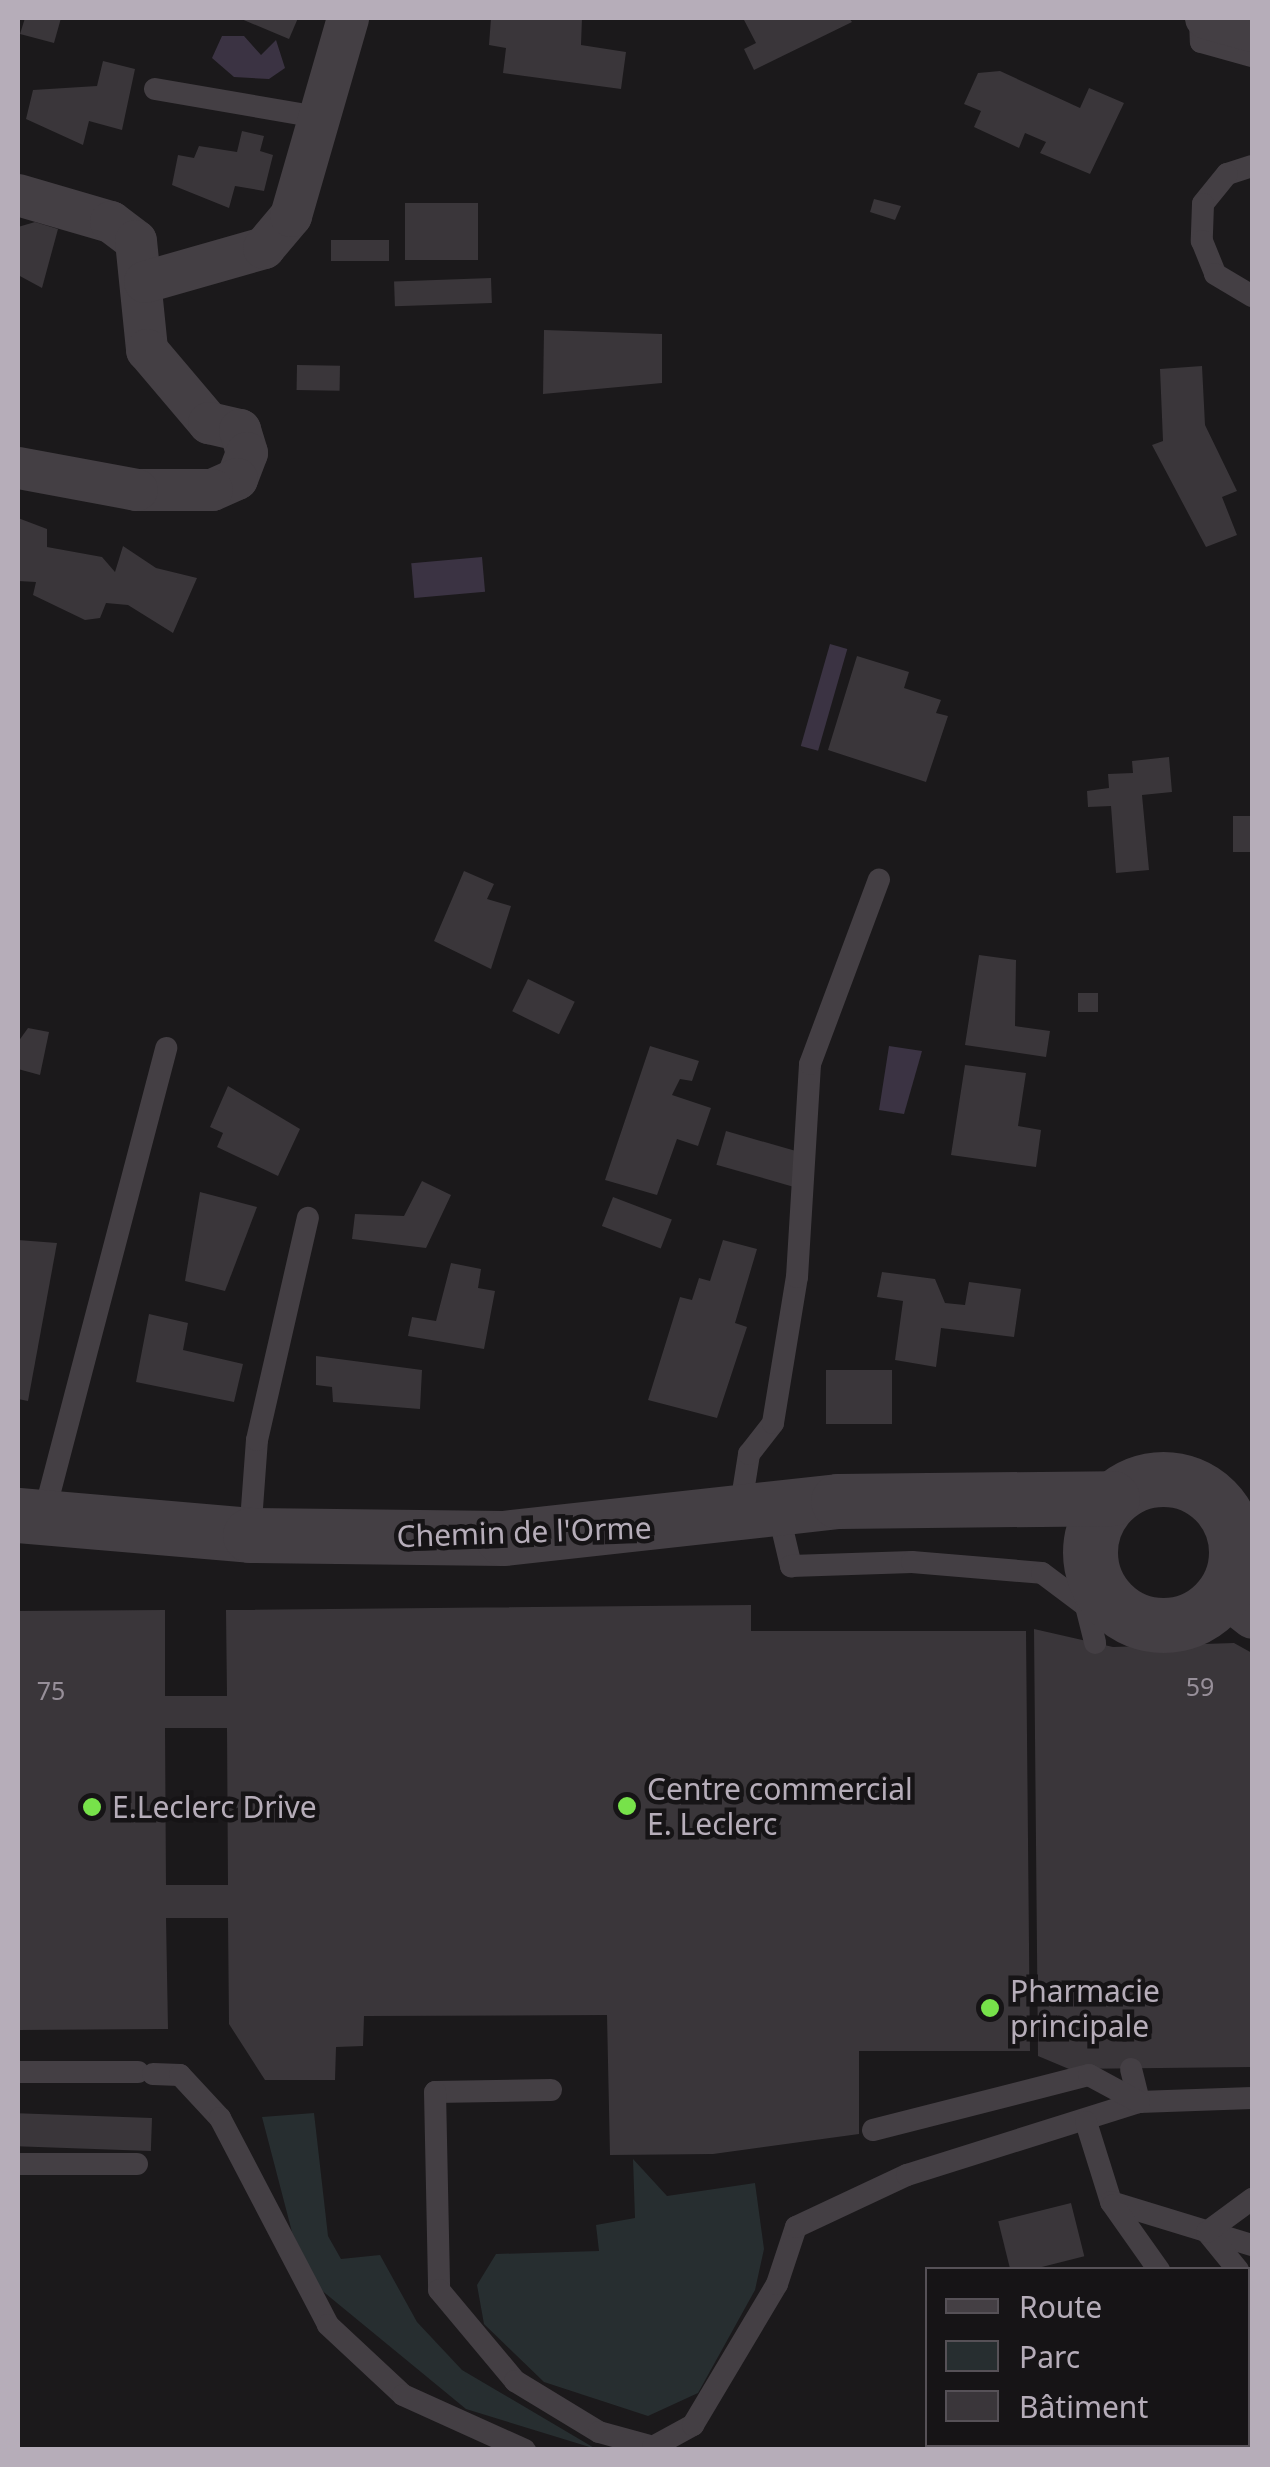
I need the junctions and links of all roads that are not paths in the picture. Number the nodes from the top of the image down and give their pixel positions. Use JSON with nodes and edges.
{"nodes":[{"id":1,"x":348,"y":18,"type":"edge"},
{"id":2,"x":1203,"y":18,"type":"edge"},
{"id":3,"x":1252,"y":30,"type":"edge"},
{"id":4,"x":1252,"y":56,"type":"edge"},
{"id":5,"x":155,"y":89,"type":"dead end"},
{"id":6,"x":323,"y":118,"type":"junction"},
{"id":7,"x":1252,"y":166,"type":"edge"},
{"id":8,"x":18,"y":195,"type":"edge"},
{"id":9,"x":145,"y":282,"type":"junction"},
{"id":10,"x":1252,"y":296,"type":"edge"},
{"id":11,"x":18,"y":468,"type":"edge"},
{"id":12,"x":879,"y":879,"type":"dead end"},
{"id":13,"x":166,"y":1048,"type":"dead end"},
{"id":14,"x":308,"y":1218,"type":"dead end"},
{"id":15,"x":1236,"y":1498,"type":"edge"},
{"id":16,"x":759,"y":1514,"type":"junction"},
{"id":17,"x":30,"y":1517,"type":"edge"},
{"id":18,"x":1101,"y":1522,"type":"junction"},
{"id":19,"x":250,"y":1535,"type":"junction"},
{"id":20,"x":1238,"y":1606,"type":"edge"},
{"id":21,"x":1095,"y":1643,"type":"dead end"},
{"id":22,"x":1131,"y":2069,"type":"dead end"},
{"id":23,"x":18,"y":2072,"type":"edge"},
{"id":24,"x":551,"y":2090,"type":"dead end"},
{"id":25,"x":1252,"y":2098,"type":"edge"},
{"id":26,"x":1138,"y":2102,"type":"junction"},
{"id":27,"x":1086,"y":2122,"type":"junction"},
{"id":28,"x":873,"y":2130,"type":"dead end"},
{"id":29,"x":18,"y":2164,"type":"edge"},
{"id":30,"x":137,"y":2164,"type":"dead end"},
{"id":31,"x":1252,"y":2199,"type":"edge"},
{"id":32,"x":1111,"y":2202,"type":"junction"},
{"id":33,"x":1208,"y":2232,"type":"junction"},
{"id":34,"x":1252,"y":2245,"type":"edge"},
{"id":35,"x":1157,"y":2267,"type":"edge"},
{"id":36,"x":1236,"y":2267,"type":"edge"},
{"id":37,"x":652,"y":2448,"type":"edge"},
{"id":38,"x":525,"y":2450,"type":"edge"}],
"edges":[{"from":1,"to":6,"type":"street"},
{"from":2,"to":3,"type":"street"},
{"from":2,"to":4,"type":"lane"},
{"from":5,"to":6,"type":"lane"},
{"from":6,"to":9,"type":"street"},
{"from":7,"to":10,"type":"lane"},
{"from":8,"to":9,"type":"street"},
{"from":9,"to":11,"type":"street"},
{"from":12,"to":16,"type":"lane"},
{"from":13,"to":17,"type":"lane"},
{"from":14,"to":19,"type":"lane"},
{"from":15,"to":18,"type":"street"},
{"from":15,"to":20,"type":"street"},
{"from":16,"to":18,"type":"street","name":"Chemin de l'Orme"},
{"from":16,"to":19,"type":"street","name":"Chemin de l'Orme"},
{"from":16,"to":21,"type":"lane"},
{"from":17,"to":19,"type":"street","name":"Chemin de l'Orme"},
{"from":18,"to":20,"type":"street"},
{"from":22,"to":26,"type":"lane"},
{"from":23,"to":38,"type":"lane"},
{"from":24,"to":37,"type":"lane"},
{"from":25,"to":26,"type":"lane"},
{"from":26,"to":27,"type":"lane"},
{"from":26,"to":28,"type":"lane"},
{"from":27,"to":32,"type":"lane"},
{"from":27,"to":37,"type":"lane"},
{"from":29,"to":30,"type":"lane"},
{"from":31,"to":33,"type":"lane"},
{"from":32,"to":33,"type":"lane"},
{"from":32,"to":35,"type":"lane"},
{"from":33,"to":34,"type":"lane"},
{"from":33,"to":36,"type":"lane"}]}
